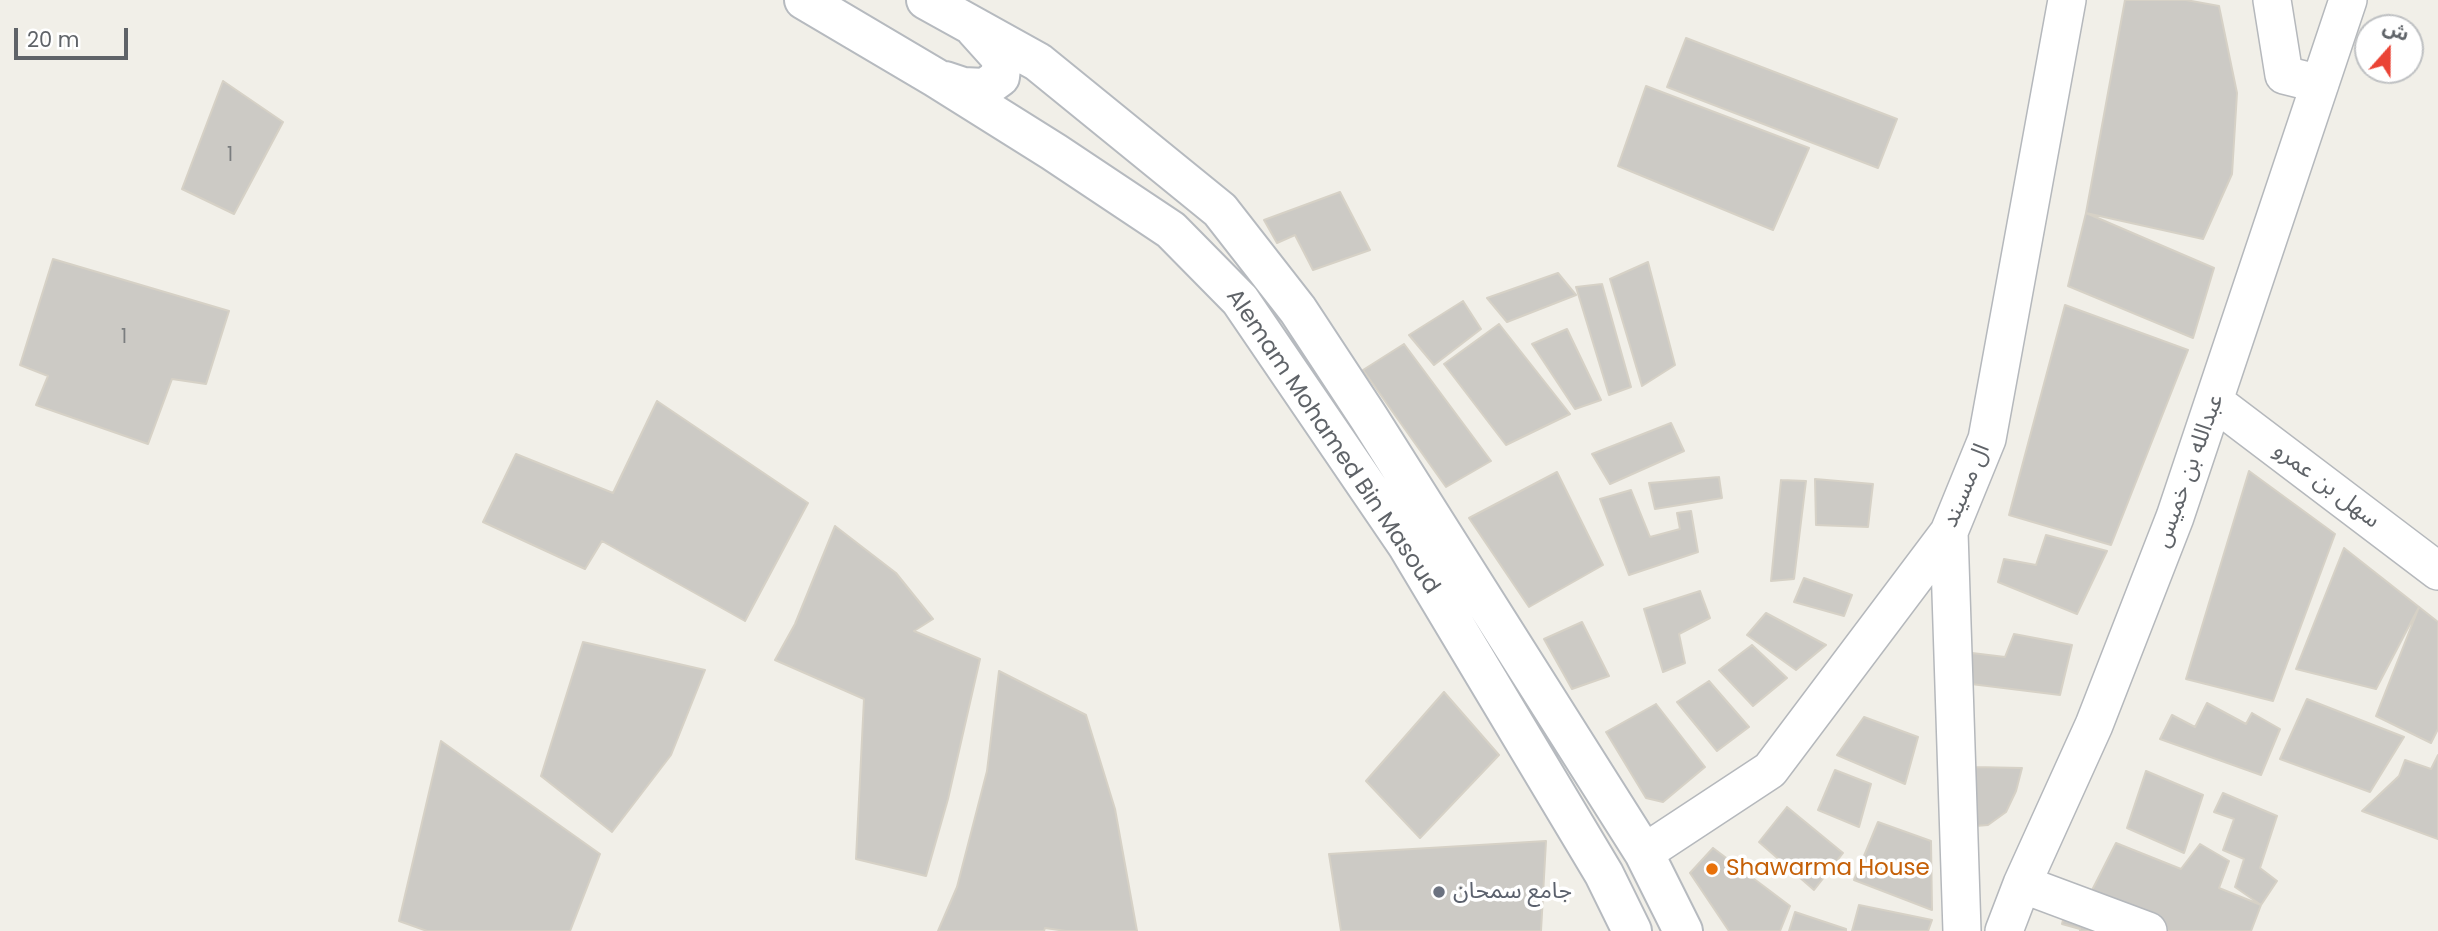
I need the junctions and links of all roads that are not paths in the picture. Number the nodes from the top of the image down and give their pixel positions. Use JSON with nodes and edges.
{"nodes":[{"id":1,"x":804,"y":0,"type":"edge"},
{"id":2,"x":926,"y":0,"type":"edge"},
{"id":3,"x":2067,"y":0,"type":"edge"},
{"id":4,"x":2272,"y":0,"type":"edge"},
{"id":5,"x":2348,"y":0,"type":"edge"},
{"id":6,"x":971,"y":24,"type":"junction"},
{"id":7,"x":936,"y":78,"type":"junction"},
{"id":8,"x":2320,"y":84,"type":"junction"},
{"id":9,"x":2215,"y":401,"type":"junction"},
{"id":10,"x":1949,"y":531,"type":"junction"},
{"id":11,"x":2438,"y":571,"type":"edge"},
{"id":12,"x":1644,"y":853,"type":"junction"},
{"id":13,"x":2022,"y":884,"type":"junction"},
{"id":14,"x":1633,"y":931,"type":"edge"},
{"id":15,"x":1683,"y":931,"type":"edge"},
{"id":16,"x":1962,"y":931,"type":"edge"},
{"id":17,"x":2004,"y":931,"type":"edge"},
{"id":18,"x":2148,"y":931,"type":"edge"}],
"edges":[{"from":1,"to":7,"type":"street","name":"Alemam Mohamed Bin Masoud"},
{"from":2,"to":6,"type":"street","name":"Alemam Mohamed Bin Masoud"},
{"from":3,"to":10,"type":"street","name":"ال مسيند"},
{"from":4,"to":8,"type":"street"},
{"from":5,"to":8,"type":"street","name":"عبدالله بن خميس"},
{"from":6,"to":7,"type":"street"},
{"from":6,"to":12,"type":"street","name":"Alemam Mohamed Bin Masoud"},
{"from":7,"to":14,"type":"street","name":"Alemam Mohamed Bin Masoud"},
{"from":8,"to":9,"type":"street","name":"عبدالله بن خميس"},
{"from":9,"to":11,"type":"street","name":"سهل بن عمرو"},
{"from":9,"to":13,"type":"street","name":"عبدالله بن خميس"},
{"from":10,"to":12,"type":"street","name":"ال مسيند"},
{"from":10,"to":16,"type":"street"},
{"from":12,"to":15,"type":"street","name":"Alemam Mohamed Bin Masoud"},
{"from":13,"to":17,"type":"street","name":"عبدالله بن خميس"},
{"from":13,"to":18,"type":"street"}]}
